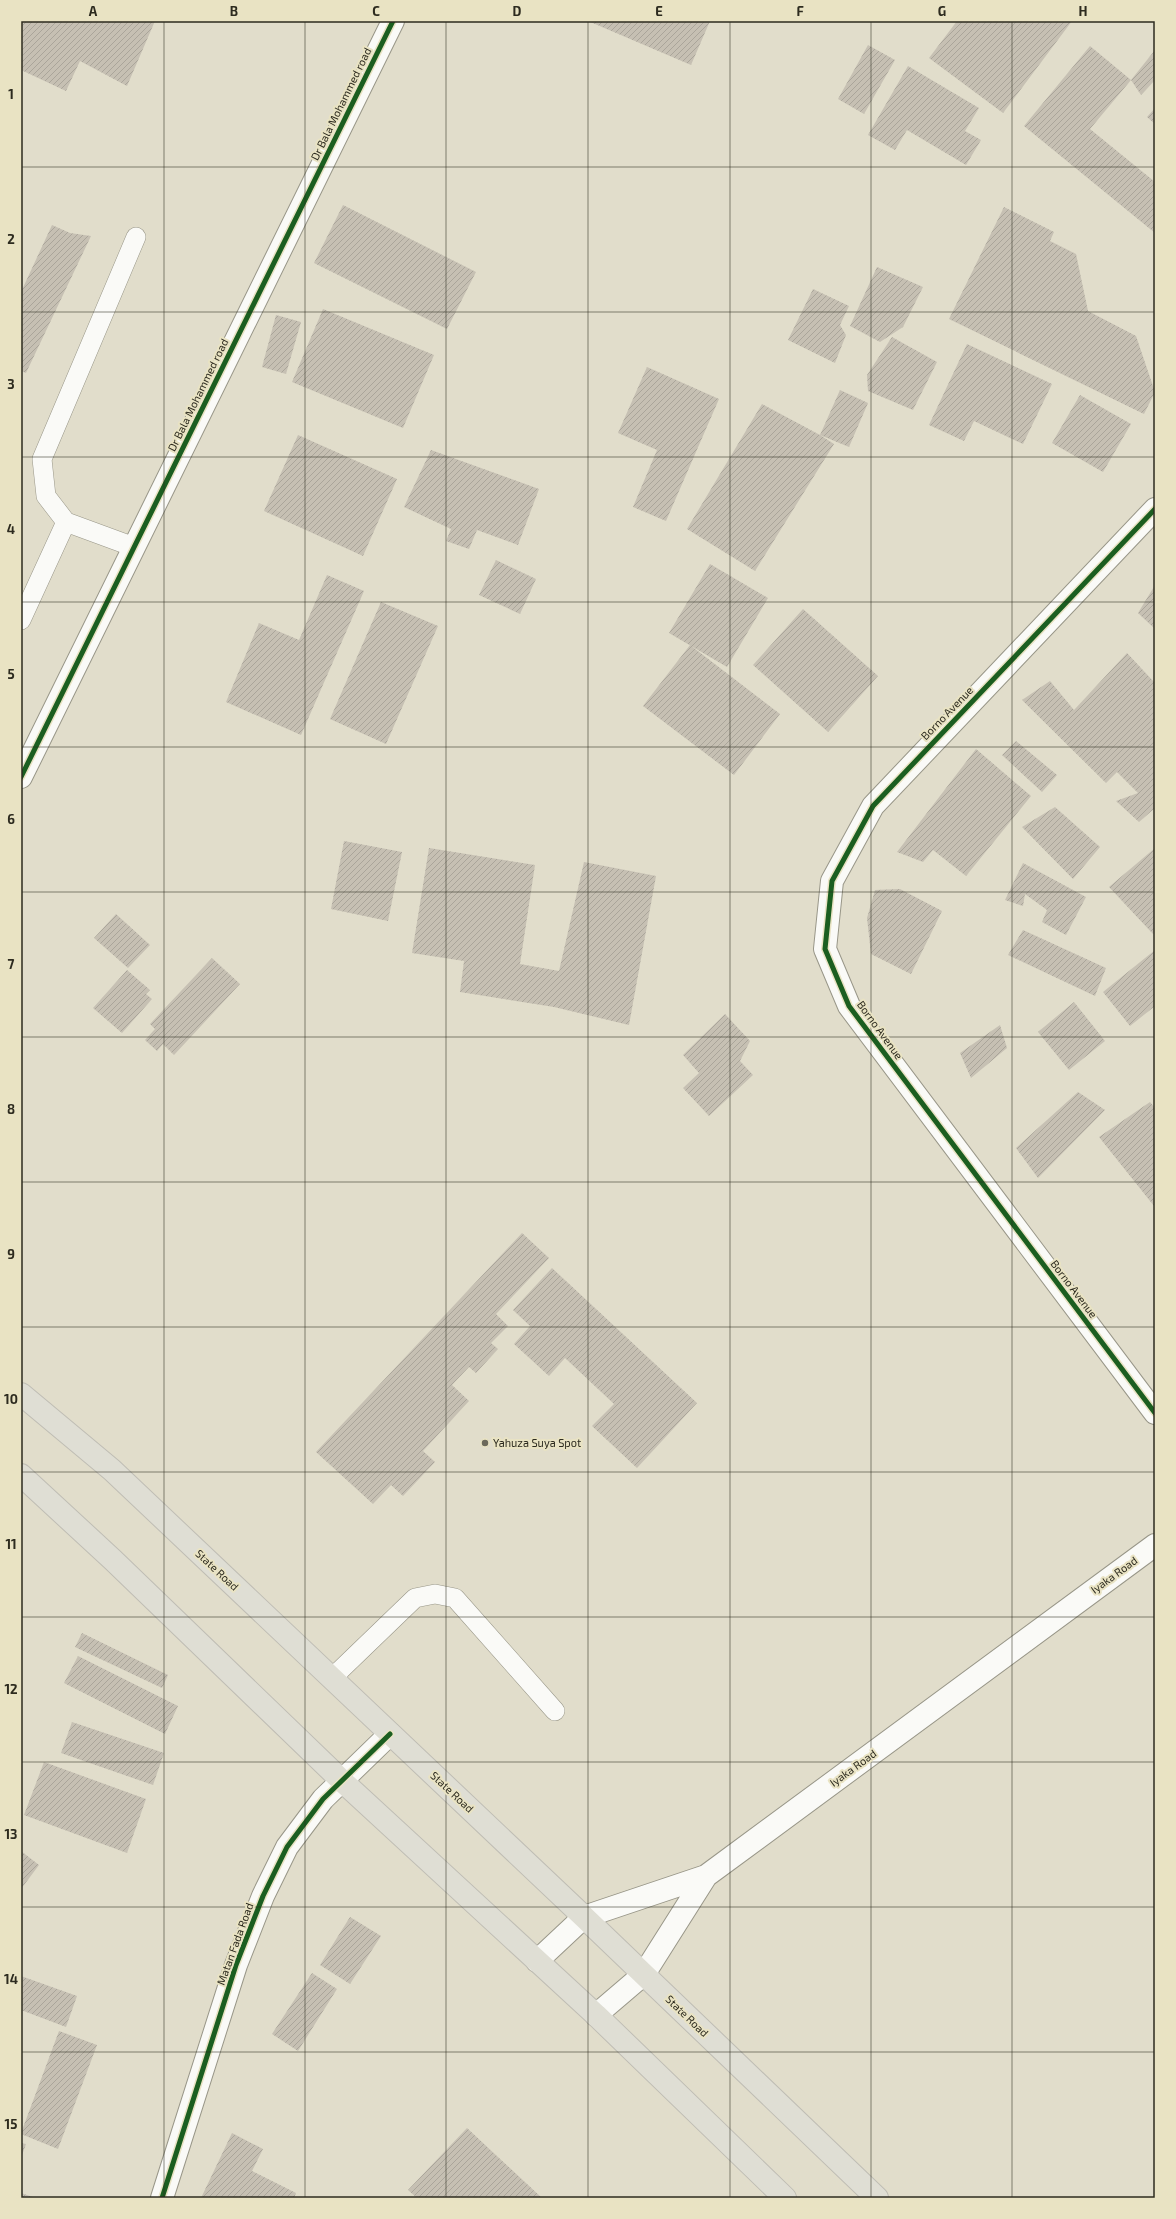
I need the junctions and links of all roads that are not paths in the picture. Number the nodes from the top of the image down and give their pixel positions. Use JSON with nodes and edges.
{"nodes":[{"id":1,"x":393,"y":21,"type":"edge"},
{"id":2,"x":136,"y":237,"type":"dead end"},
{"id":3,"x":1155,"y":509,"type":"edge"},
{"id":4,"x":66,"y":522,"type":"junction"},
{"id":5,"x":134,"y":547,"type":"junction"},
{"id":6,"x":21,"y":620,"type":"edge"},
{"id":7,"x":21,"y":777,"type":"edge"},
{"id":8,"x":21,"y":1394,"type":"edge"},
{"id":9,"x":1155,"y":1413,"type":"edge"},
{"id":10,"x":21,"y":1475,"type":"edge"},
{"id":11,"x":1155,"y":1545,"type":"edge"},
{"id":12,"x":332,"y":1678,"type":"junction"},
{"id":13,"x":555,"y":1711,"type":"dead end"},
{"id":14,"x":390,"y":1734,"type":"junction"},
{"id":15,"x":342,"y":1780,"type":"junction"},
{"id":16,"x":706,"y":1876,"type":"junction"},
{"id":17,"x":584,"y":1916,"type":"junction"},
{"id":18,"x":537,"y":1961,"type":"junction"},
{"id":19,"x":644,"y":1974,"type":"junction"},
{"id":20,"x":596,"y":2015,"type":"junction"},
{"id":21,"x":162,"y":2198,"type":"edge"},
{"id":22,"x":785,"y":2198,"type":"edge"},
{"id":23,"x":877,"y":2198,"type":"edge"}],
"edges":[{"from":1,"to":5,"type":"street","name":"Dr Bala Mohammed road"},
{"from":2,"to":4,"type":"lane"},
{"from":3,"to":9,"type":"street","name":"Borno Avenue"},
{"from":4,"to":5,"type":"lane"},
{"from":4,"to":6,"type":"lane"},
{"from":5,"to":7,"type":"street","name":"Dr Bala Mohammed road"},
{"from":8,"to":12,"type":"main road","name":"State Road"},
{"from":10,"to":15,"type":"main road"},
{"from":11,"to":16,"type":"street","name":"Iyaka Road"},
{"from":12,"to":13,"type":"lane"},
{"from":12,"to":14,"type":"main road","name":"State Road"},
{"from":14,"to":15,"type":"street","name":"Matan Fada Road"},
{"from":14,"to":17,"type":"main road","name":"State Road"},
{"from":15,"to":18,"type":"main road"},
{"from":15,"to":21,"type":"street","name":"Matan Fada Road"},
{"from":16,"to":17,"type":"street","name":"Iyaka Road"},
{"from":16,"to":19,"type":"street"},
{"from":17,"to":18,"type":"street","name":"Iyaka Road"},
{"from":17,"to":19,"type":"main road","name":"State Road"},
{"from":18,"to":20,"type":"main road"},
{"from":19,"to":20,"type":"street"},
{"from":19,"to":23,"type":"main road","name":"State Road"},
{"from":20,"to":22,"type":"main road"}]}
